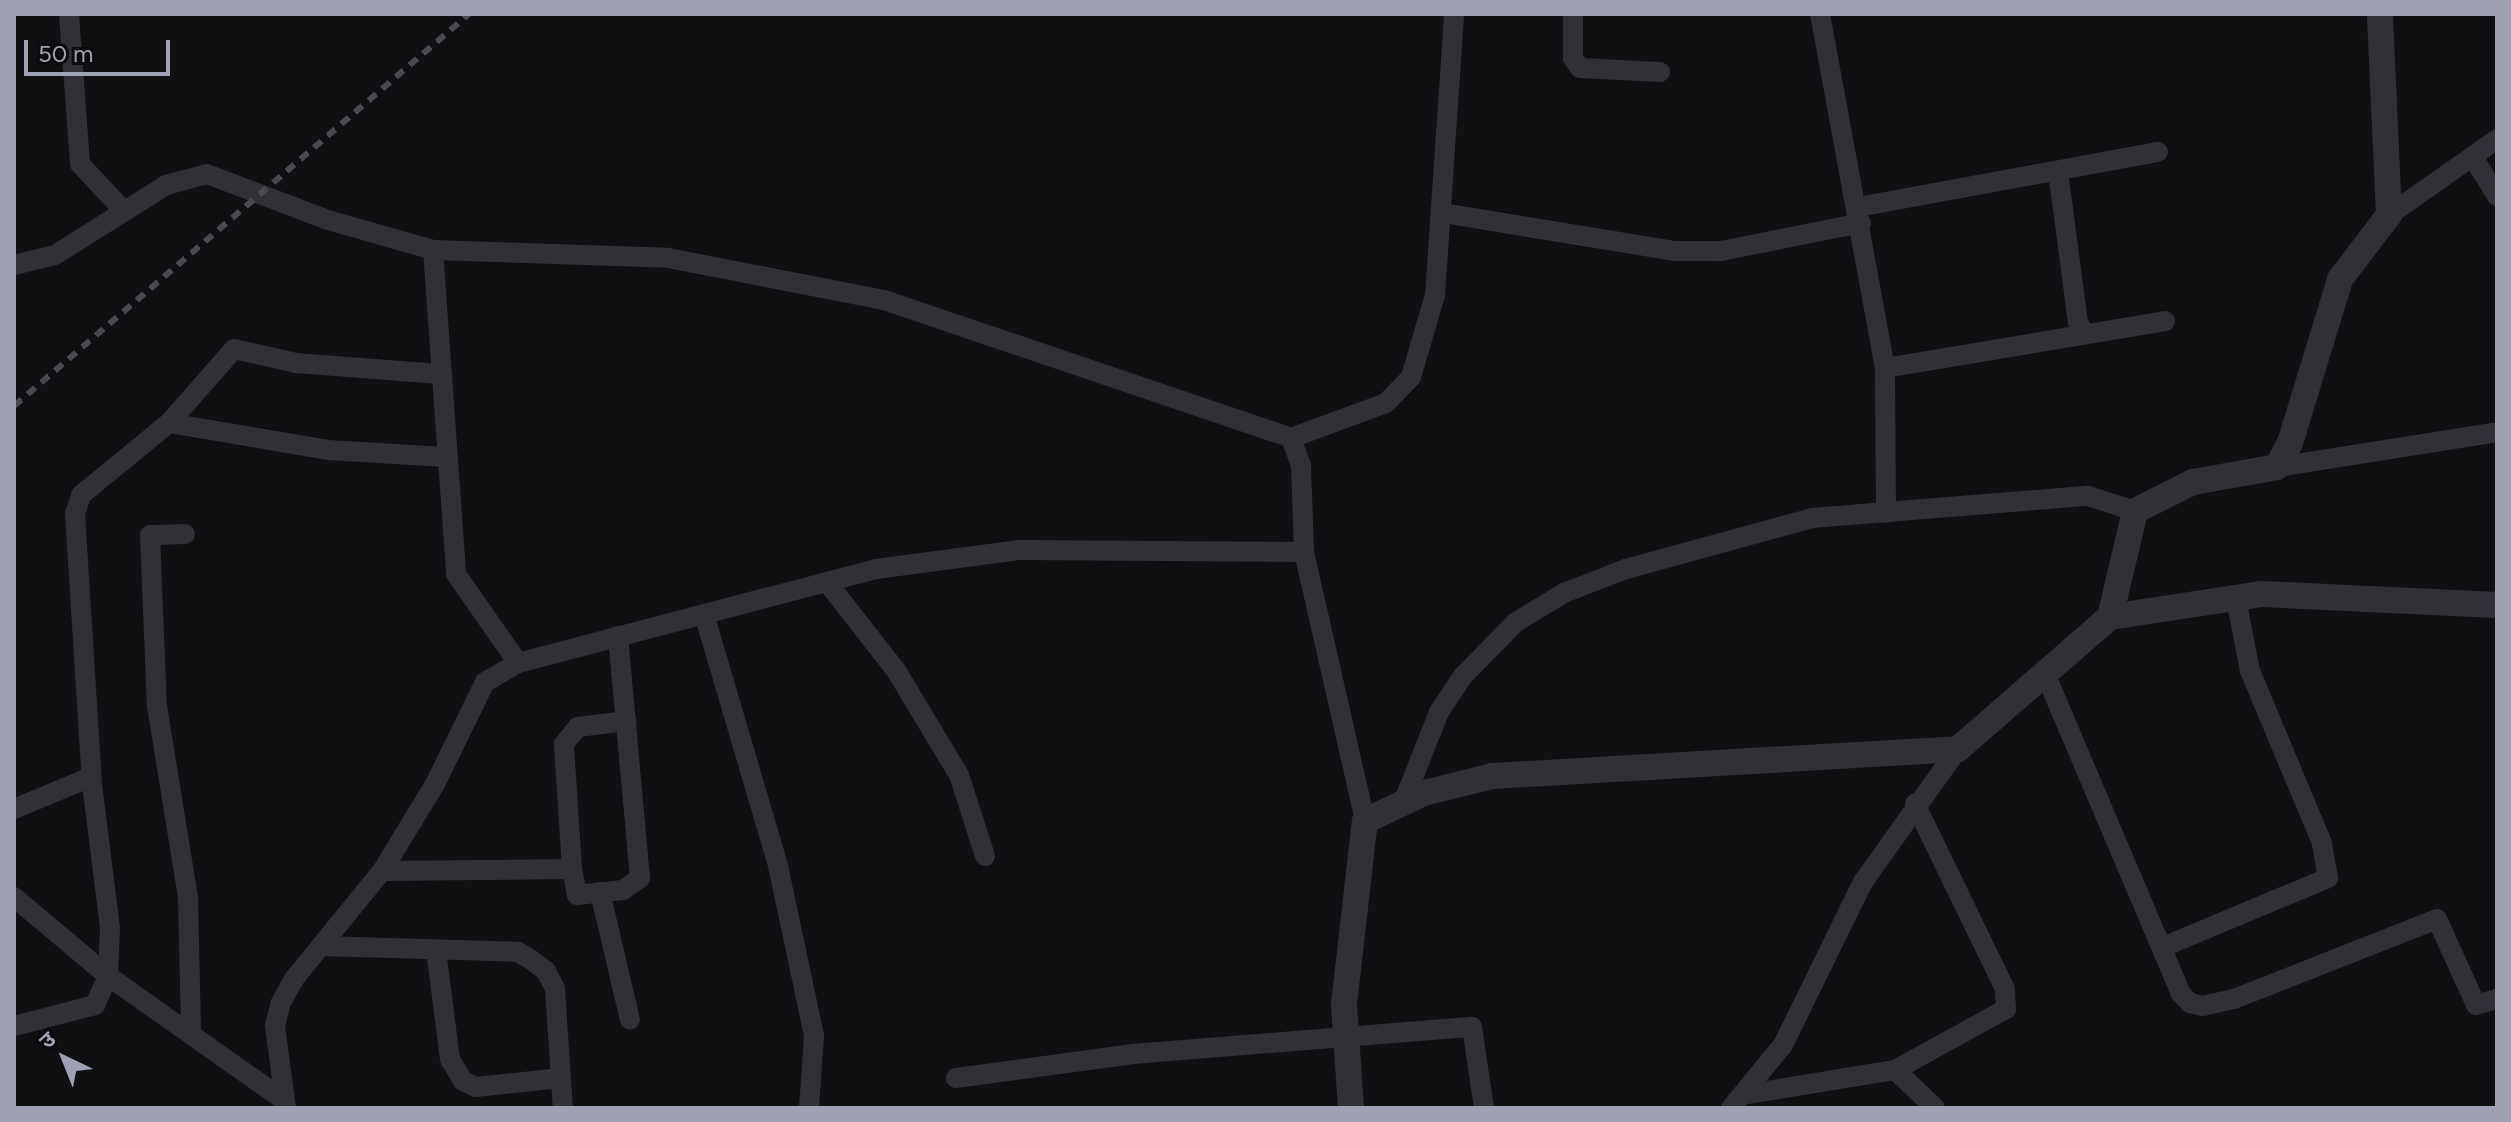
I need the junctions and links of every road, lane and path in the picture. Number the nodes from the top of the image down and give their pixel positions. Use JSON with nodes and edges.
{"nodes":[{"id":1,"x":69,"y":14,"type":"edge"},
{"id":2,"x":1454,"y":14,"type":"edge"},
{"id":3,"x":1573,"y":14,"type":"edge"},
{"id":4,"x":1820,"y":14,"type":"edge"},
{"id":5,"x":2380,"y":14,"type":"edge"},
{"id":6,"x":1660,"y":72,"type":"dead end"},
{"id":7,"x":2497,"y":139,"type":"edge"},
{"id":8,"x":2158,"y":152,"type":"dead end"},
{"id":9,"x":2473,"y":157,"type":"junction"},
{"id":10,"x":2058,"y":171,"type":"junction"},
{"id":11,"x":2497,"y":196,"type":"edge"},
{"id":12,"x":124,"y":211,"type":"junction"},
{"id":13,"x":1443,"y":213,"type":"junction"},
{"id":14,"x":1860,"y":215,"type":"junction"},
{"id":15,"x":2389,"y":215,"type":"junction"},
{"id":16,"x":433,"y":250,"type":"junction"},
{"id":17,"x":14,"y":265,"type":"edge"},
{"id":18,"x":2165,"y":321,"type":"dead end"},
{"id":19,"x":2084,"y":333,"type":"junction"},
{"id":20,"x":1885,"y":368,"type":"junction"},
{"id":21,"x":440,"y":374,"type":"junction"},
{"id":22,"x":169,"y":423,"type":"junction"},
{"id":23,"x":2497,"y":432,"type":"edge"},
{"id":24,"x":1291,"y":438,"type":"junction"},
{"id":25,"x":445,"y":457,"type":"junction"},
{"id":26,"x":2277,"y":467,"type":"junction"},
{"id":27,"x":2135,"y":511,"type":"junction"},
{"id":28,"x":1886,"y":513,"type":"junction"},
{"id":29,"x":185,"y":534,"type":"dead end"},
{"id":30,"x":1304,"y":552,"type":"junction"},
{"id":31,"x":827,"y":582,"type":"junction"},
{"id":32,"x":2236,"y":598,"type":"junction"},
{"id":33,"x":2497,"y":605,"type":"edge"},
{"id":34,"x":704,"y":614,"type":"junction"},
{"id":35,"x":2110,"y":617,"type":"junction"},
{"id":36,"x":618,"y":636,"type":"junction"},
{"id":37,"x":518,"y":663,"type":"junction"},
{"id":38,"x":2044,"y":671,"type":"junction"},
{"id":39,"x":627,"y":721,"type":"junction"},
{"id":40,"x":1958,"y":749,"type":"junction"},
{"id":41,"x":91,"y":777,"type":"junction"},
{"id":42,"x":1403,"y":803,"type":"junction"},
{"id":43,"x":1915,"y":804,"type":"junction"},
{"id":44,"x":14,"y":809,"type":"edge"},
{"id":45,"x":1365,"y":821,"type":"junction"},
{"id":46,"x":985,"y":856,"type":"dead end"},
{"id":47,"x":572,"y":869,"type":"junction"},
{"id":48,"x":382,"y":871,"type":"junction"},
{"id":49,"x":600,"y":892,"type":"junction"},
{"id":50,"x":14,"y":897,"type":"edge"},
{"id":51,"x":321,"y":946,"type":"junction"},
{"id":52,"x":2163,"y":947,"type":"junction"},
{"id":53,"x":436,"y":950,"type":"junction"},
{"id":54,"x":108,"y":976,"type":"junction"},
{"id":55,"x":2497,"y":999,"type":"edge"},
{"id":56,"x":630,"y":1020,"type":"dead end"},
{"id":57,"x":14,"y":1026,"type":"edge"},
{"id":58,"x":191,"y":1034,"type":"junction"},
{"id":59,"x":1346,"y":1034,"type":"junction"},
{"id":60,"x":1895,"y":1070,"type":"junction"},
{"id":61,"x":561,"y":1078,"type":"junction"},
{"id":62,"x":956,"y":1078,"type":"dead end"},
{"id":63,"x":1737,"y":1102,"type":"edge"},
{"id":64,"x":283,"y":1103,"type":"edge"},
{"id":65,"x":563,"y":1108,"type":"edge"},
{"id":66,"x":809,"y":1108,"type":"edge"},
{"id":67,"x":1351,"y":1108,"type":"edge"},
{"id":68,"x":1484,"y":1108,"type":"edge"},
{"id":69,"x":1935,"y":1108,"type":"edge"}],
"edges":[{"from":1,"to":12,"type":"street"},
{"from":2,"to":13,"type":"street"},
{"from":3,"to":6,"type":"street"},
{"from":4,"to":14,"type":"street"},
{"from":5,"to":15,"type":"street"},
{"from":7,"to":9,"type":"street"},
{"from":8,"to":10,"type":"street"},
{"from":9,"to":11,"type":"street"},
{"from":9,"to":15,"type":"street"},
{"from":10,"to":14,"type":"street"},
{"from":10,"to":19,"type":"street"},
{"from":12,"to":16,"type":"street"},
{"from":12,"to":17,"type":"street"},
{"from":13,"to":14,"type":"street"},
{"from":13,"to":24,"type":"street"},
{"from":14,"to":20,"type":"street"},
{"from":15,"to":26,"type":"street"},
{"from":16,"to":21,"type":"street"},
{"from":16,"to":24,"type":"street"},
{"from":18,"to":19,"type":"street"},
{"from":19,"to":20,"type":"street"},
{"from":20,"to":28,"type":"street"},
{"from":21,"to":22,"type":"street"},
{"from":21,"to":25,"type":"street"},
{"from":22,"to":25,"type":"street"},
{"from":22,"to":41,"type":"street"},
{"from":23,"to":26,"type":"street"},
{"from":24,"to":30,"type":"street"},
{"from":25,"to":37,"type":"street"},
{"from":26,"to":27,"type":"street"},
{"from":27,"to":28,"type":"street"},
{"from":27,"to":35,"type":"street"},
{"from":28,"to":42,"type":"street"},
{"from":29,"to":58,"type":"street"},
{"from":30,"to":31,"type":"street"},
{"from":30,"to":45,"type":"street"},
{"from":31,"to":34,"type":"street"},
{"from":31,"to":46,"type":"street"},
{"from":32,"to":33,"type":"street"},
{"from":32,"to":35,"type":"street"},
{"from":32,"to":52,"type":"street"},
{"from":34,"to":36,"type":"street"},
{"from":34,"to":66,"type":"street"},
{"from":35,"to":38,"type":"street"},
{"from":36,"to":37,"type":"street"},
{"from":36,"to":39,"type":"street"},
{"from":37,"to":48,"type":"street"},
{"from":38,"to":40,"type":"street"},
{"from":38,"to":52,"type":"street"},
{"from":39,"to":47,"type":"street"},
{"from":39,"to":49,"type":"street"},
{"from":40,"to":42,"type":"street"},
{"from":40,"to":43,"type":"street"},
{"from":41,"to":44,"type":"street"},
{"from":41,"to":54,"type":"street"},
{"from":42,"to":45,"type":"street"},
{"from":43,"to":60,"type":"street"},
{"from":43,"to":63,"type":"street"},
{"from":45,"to":59,"type":"street"},
{"from":47,"to":48,"type":"street"},
{"from":47,"to":49,"type":"street"},
{"from":48,"to":51,"type":"street"},
{"from":49,"to":56,"type":"street"},
{"from":50,"to":54,"type":"street"},
{"from":51,"to":53,"type":"street"},
{"from":51,"to":64,"type":"street"},
{"from":52,"to":55,"type":"street"},
{"from":53,"to":61,"type":"street"},
{"from":53,"to":61,"type":"street"},
{"from":54,"to":57,"type":"street"},
{"from":54,"to":58,"type":"street"},
{"from":58,"to":64,"type":"street"},
{"from":59,"to":62,"type":"street"},
{"from":59,"to":67,"type":"street"},
{"from":59,"to":68,"type":"street"},
{"from":60,"to":63,"type":"street"},
{"from":60,"to":69,"type":"street"},
{"from":61,"to":65,"type":"street"}]}
